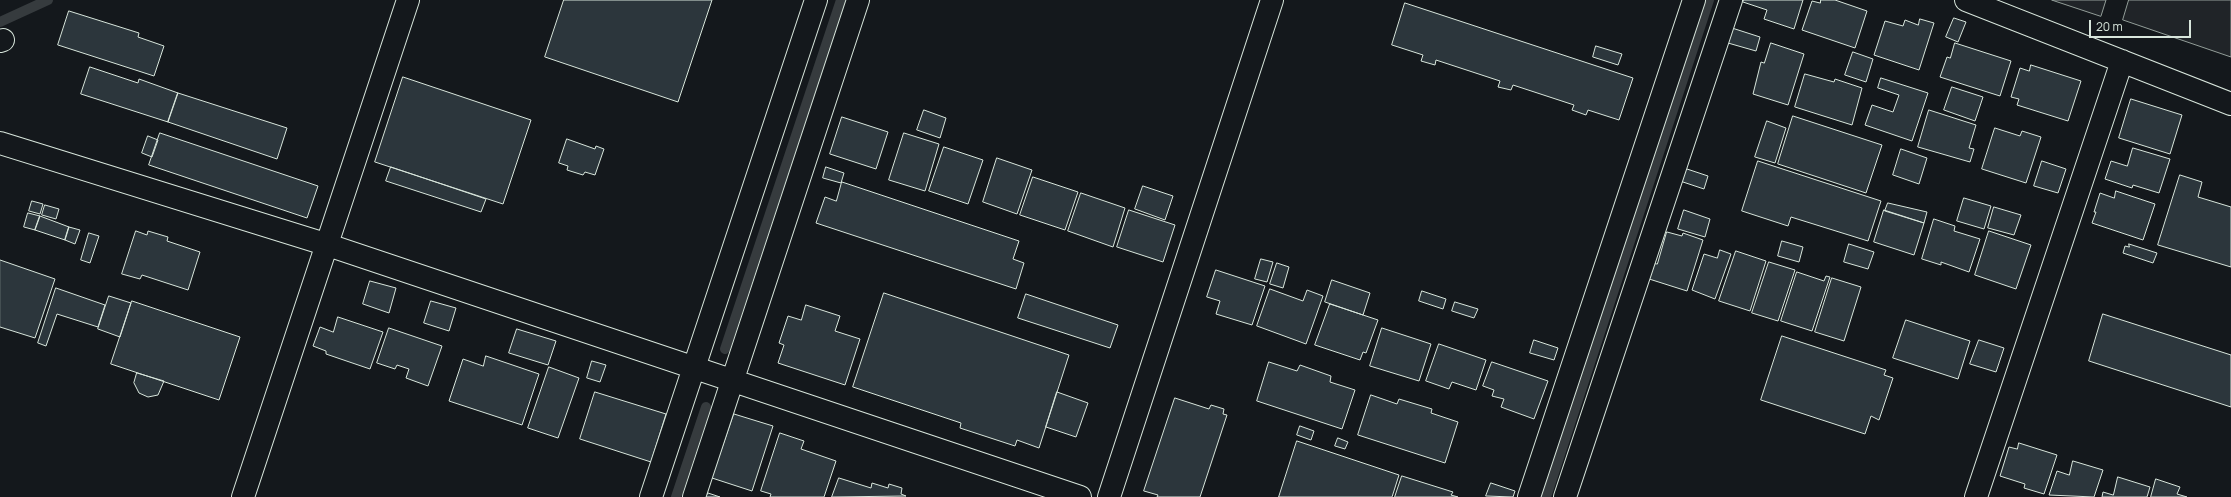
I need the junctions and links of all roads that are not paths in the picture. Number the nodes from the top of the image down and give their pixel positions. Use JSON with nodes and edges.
{"nodes":[{"id":1,"x":408,"y":0,"type":"edge"},
{"id":2,"x":816,"y":0,"type":"edge"},
{"id":3,"x":858,"y":0,"type":"edge"},
{"id":4,"x":1272,"y":0,"type":"edge"},
{"id":5,"x":1694,"y":0,"type":"edge"},
{"id":6,"x":1731,"y":0,"type":"edge"},
{"id":7,"x":1966,"y":0,"type":"edge"},
{"id":8,"x":2122,"y":61,"type":"junction"},
{"id":9,"x":2231,"y":104,"type":"edge"},
{"id":10,"x":0,"y":143,"type":"edge"},
{"id":11,"x":325,"y":244,"type":"junction"},
{"id":12,"x":694,"y":369,"type":"junction"},
{"id":13,"x":731,"y":382,"type":"junction"},
{"id":14,"x":243,"y":497,"type":"edge"},
{"id":15,"x":651,"y":497,"type":"edge"},
{"id":16,"x":694,"y":497,"type":"edge"},
{"id":17,"x":1080,"y":497,"type":"edge"},
{"id":18,"x":1109,"y":497,"type":"edge"},
{"id":19,"x":1529,"y":497,"type":"edge"},
{"id":20,"x":1565,"y":497,"type":"edge"},
{"id":21,"x":1976,"y":497,"type":"edge"}],
"edges":[{"from":1,"to":11,"type":"street"},
{"from":2,"to":12,"type":"street"},
{"from":3,"to":13,"type":"street"},
{"from":4,"to":18,"type":"street"},
{"from":5,"to":19,"type":"street"},
{"from":6,"to":20,"type":"street"},
{"from":7,"to":8,"type":"street"},
{"from":8,"to":9,"type":"street"},
{"from":8,"to":21,"type":"street"},
{"from":10,"to":11,"type":"street"},
{"from":11,"to":12,"type":"street"},
{"from":11,"to":14,"type":"street"},
{"from":12,"to":13,"type":"street"},
{"from":12,"to":15,"type":"street"},
{"from":13,"to":16,"type":"street"},
{"from":13,"to":17,"type":"street"}]}
